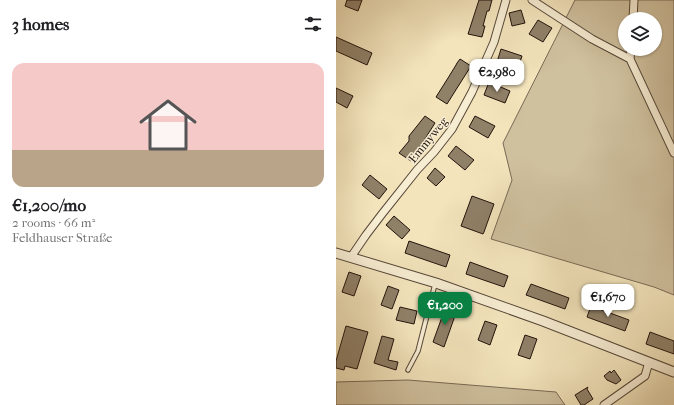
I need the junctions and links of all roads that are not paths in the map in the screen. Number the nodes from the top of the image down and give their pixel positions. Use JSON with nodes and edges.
{"nodes":[{"id":1,"x":506,"y":0,"type":"edge"},
{"id":2,"x":532,"y":0,"type":"edge"},
{"id":3,"x":634,"y":0,"type":"edge"},
{"id":4,"x":633,"y":12,"type":"edge"},
{"id":5,"x":630,"y":56,"type":"edge"},
{"id":6,"x":630,"y":59,"type":"junction"},
{"id":7,"x":674,"y":153,"type":"edge"},
{"id":8,"x":336,"y":253,"type":"edge"},
{"id":9,"x":351,"y":257,"type":"junction"},
{"id":10,"x":436,"y":283,"type":"junction"},
{"id":11,"x":649,"y":362,"type":"junction"},
{"id":12,"x":408,"y":370,"type":"dead end"},
{"id":13,"x":674,"y":372,"type":"edge"},
{"id":14,"x":604,"y":405,"type":"edge"}],
"edges":[{"from":1,"to":9,"type":"street","name":"Emmyweg"},
{"from":2,"to":6,"type":"street"},
{"from":3,"to":4,"type":"street"},
{"from":5,"to":6,"type":"street"},
{"from":6,"to":7,"type":"street"},
{"from":8,"to":9,"type":"street"},
{"from":9,"to":10,"type":"street"},
{"from":10,"to":11,"type":"street"},
{"from":10,"to":12,"type":"lane"},
{"from":11,"to":13,"type":"street"},
{"from":11,"to":14,"type":"street"}]}
